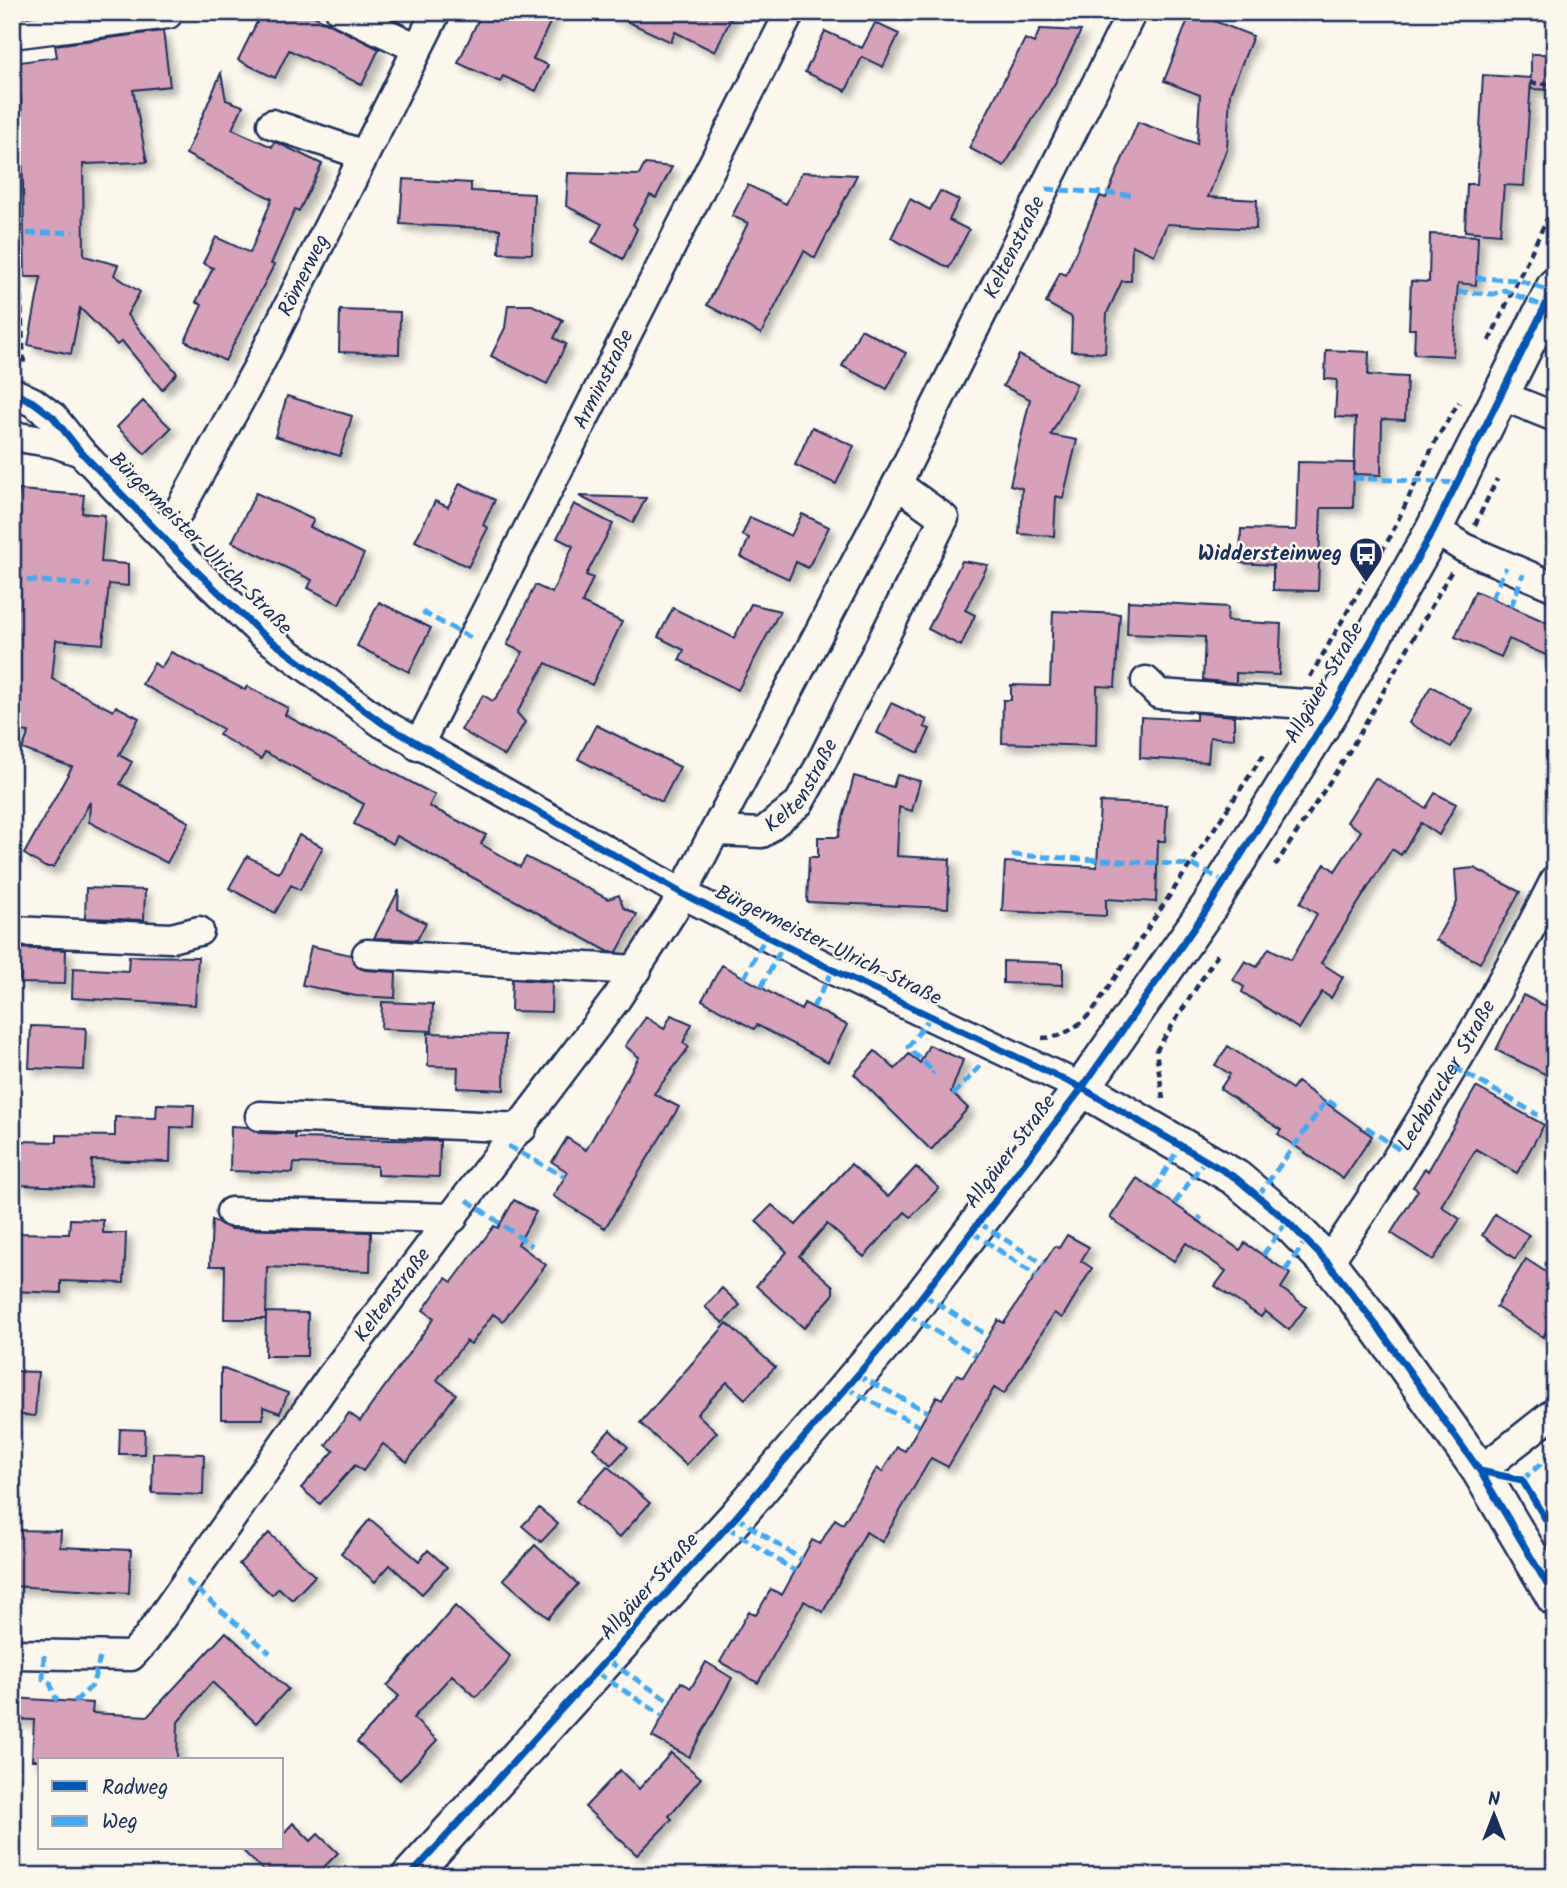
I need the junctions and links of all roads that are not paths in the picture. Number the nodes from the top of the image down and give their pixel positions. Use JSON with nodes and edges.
{"nodes":[{"id":1,"x":341,"y":12,"type":"edge"},
{"id":2,"x":436,"y":12,"type":"edge"},
{"id":3,"x":790,"y":12,"type":"edge"},
{"id":4,"x":1132,"y":12,"type":"edge"},
{"id":5,"x":169,"y":14,"type":"dead end"},
{"id":6,"x":12,"y":34,"type":"edge"},
{"id":7,"x":417,"y":48,"type":"junction"},
{"id":8,"x":272,"y":124,"type":"dead end"},
{"id":9,"x":364,"y":155,"type":"junction"},
{"id":10,"x":1555,"y":286,"type":"edge"},
{"id":11,"x":1500,"y":395,"type":"junction"},
{"id":12,"x":23,"y":397,"type":"edge"},
{"id":13,"x":1555,"y":417,"type":"edge"},
{"id":14,"x":12,"y":436,"type":"edge"},
{"id":15,"x":81,"y":452,"type":"junction"},
{"id":16,"x":897,"y":484,"type":"junction"},
{"id":17,"x":1434,"y":529,"type":"junction"},
{"id":18,"x":162,"y":535,"type":"junction"},
{"id":19,"x":1555,"y":587,"type":"edge"},
{"id":20,"x":1146,"y":681,"type":"dead end"},
{"id":21,"x":1334,"y":706,"type":"junction"},
{"id":22,"x":418,"y":746,"type":"junction"},
{"id":23,"x":716,"y":831,"type":"junction"},
{"id":24,"x":1555,"y":880,"type":"edge"},
{"id":25,"x":683,"y":894,"type":"junction"},
{"id":26,"x":12,"y":931,"type":"edge"},
{"id":27,"x":199,"y":931,"type":"dead end"},
{"id":28,"x":367,"y":954,"type":"dead end"},
{"id":29,"x":637,"y":970,"type":"junction"},
{"id":30,"x":1082,"y":1087,"type":"junction"},
{"id":31,"x":260,"y":1115,"type":"dead end"},
{"id":32,"x":522,"y":1128,"type":"junction"},
{"id":33,"x":231,"y":1212,"type":"dead end"},
{"id":34,"x":453,"y":1218,"type":"junction"},
{"id":35,"x":1328,"y":1263,"type":"junction"},
{"id":36,"x":1555,"y":1412,"type":"edge"},
{"id":37,"x":1480,"y":1471,"type":"junction"},
{"id":38,"x":1555,"y":1598,"type":"edge"},
{"id":39,"x":12,"y":1654,"type":"edge"},
{"id":40,"x":410,"y":1876,"type":"edge"}],
"edges":[{"from":1,"to":7,"type":"street"},
{"from":2,"to":7,"type":"street","name":"Römerweg"},
{"from":3,"to":22,"type":"street","name":"Arminstraße"},
{"from":4,"to":16,"type":"street","name":"Keltenstraße"},
{"from":5,"to":6,"type":"street"},
{"from":7,"to":9,"type":"street","name":"Römerweg"},
{"from":8,"to":9,"type":"street"},
{"from":9,"to":18,"type":"street","name":"Römerweg"},
{"from":10,"to":11,"type":"main road","name":"Allgäuer Straße"},
{"from":11,"to":13,"type":"street"},
{"from":11,"to":17,"type":"main road","name":"Allgäuer Straße"},
{"from":12,"to":15,"type":"street","name":"Bürgermeister-Ulrich-Straße"},
{"from":14,"to":15,"type":"street","name":"Bürgermeister-Ulrich-Straße"},
{"from":15,"to":18,"type":"street","name":"Bürgermeister-Ulrich-Straße"},
{"from":16,"to":23,"type":"street","name":"Keltenstraße"},
{"from":16,"to":23,"type":"street","name":"Keltenstraße"},
{"from":17,"to":19,"type":"street"},
{"from":17,"to":21,"type":"main road","name":"Allgäuer Straße"},
{"from":18,"to":22,"type":"street","name":"Bürgermeister-Ulrich-Straße"},
{"from":20,"to":21,"type":"street","name":"Allgäuer Straße"},
{"from":21,"to":30,"type":"main road","name":"Allgäuer Straße"},
{"from":22,"to":25,"type":"street","name":"Bürgermeister-Ulrich-Straße"},
{"from":23,"to":25,"type":"street","name":"Keltenstraße"},
{"from":24,"to":35,"type":"street","name":"Lechbrucker Straße"},
{"from":25,"to":29,"type":"street","name":"Keltenstraße"},
{"from":25,"to":30,"type":"street","name":"Bürgermeister-Ulrich-Straße"},
{"from":26,"to":27,"type":"street"},
{"from":28,"to":29,"type":"street"},
{"from":29,"to":32,"type":"street","name":"Keltenstraße"},
{"from":30,"to":35,"type":"main road","name":"Bürgermeister-Ulrich-Straße"},
{"from":30,"to":40,"type":"main road","name":"Allgäuer Straße"},
{"from":31,"to":32,"type":"street"},
{"from":32,"to":34,"type":"street","name":"Keltenstraße"},
{"from":33,"to":34,"type":"street"},
{"from":34,"to":39,"type":"street","name":"Keltenstraße"},
{"from":35,"to":37,"type":"main road","name":"Bürgermeister-Ulrich-Straße"},
{"from":36,"to":37,"type":"street"},
{"from":37,"to":38,"type":"main road","name":"Bürgermeister-Ulrich-Straße"}]}
